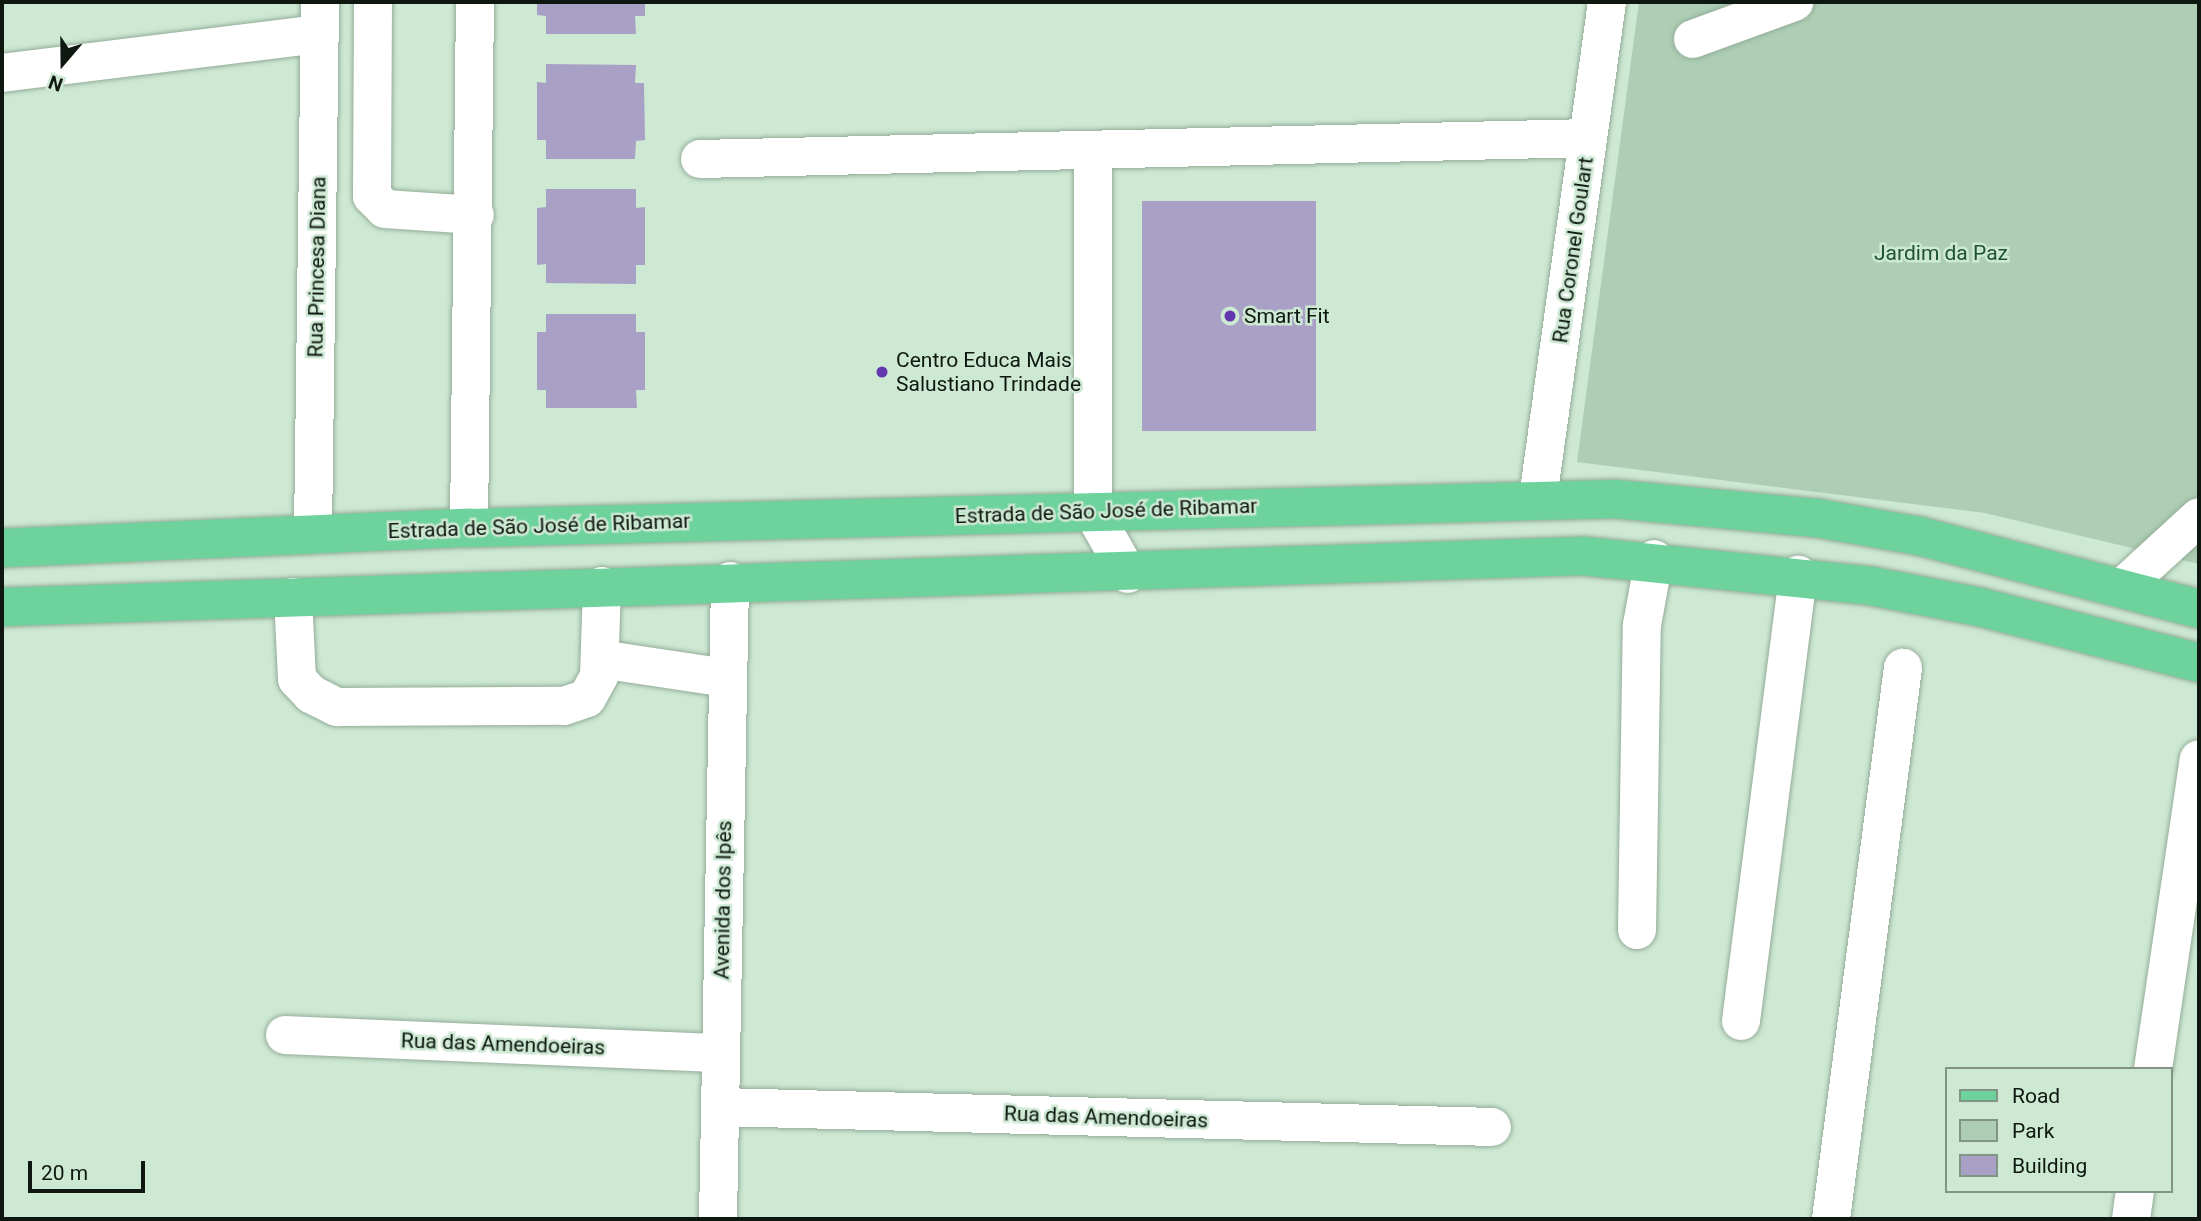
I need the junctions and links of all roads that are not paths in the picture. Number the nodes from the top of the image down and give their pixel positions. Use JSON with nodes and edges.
{"nodes":[{"id":1,"x":373,"y":2,"type":"edge"},
{"id":2,"x":475,"y":2,"type":"edge"},
{"id":3,"x":1607,"y":2,"type":"edge"},
{"id":4,"x":1794,"y":2,"type":"edge"},
{"id":5,"x":320,"y":18,"type":"edge"},
{"id":6,"x":1693,"y":38,"type":"dead end"},
{"id":7,"x":2,"y":73,"type":"edge"},
{"id":8,"x":1588,"y":138,"type":"junction"},
{"id":9,"x":1093,"y":151,"type":"junction"},
{"id":10,"x":700,"y":159,"type":"dead end"},
{"id":11,"x":475,"y":215,"type":"junction"},
{"id":12,"x":1538,"y":498,"type":"junction"},
{"id":13,"x":1093,"y":512,"type":"junction"},
{"id":14,"x":2196,"y":523,"type":"edge"},
{"id":15,"x":469,"y":528,"type":"junction"},
{"id":16,"x":313,"y":533,"type":"junction"},
{"id":17,"x":2,"y":548,"type":"edge"},
{"id":18,"x":1654,"y":559,"type":"junction"},
{"id":19,"x":1128,"y":574,"type":"junction"},
{"id":20,"x":1798,"y":575,"type":"junction"},
{"id":21,"x":730,"y":581,"type":"junction"},
{"id":22,"x":602,"y":586,"type":"junction"},
{"id":23,"x":2123,"y":587,"type":"junction"},
{"id":24,"x":293,"y":597,"type":"junction"},
{"id":25,"x":2,"y":607,"type":"edge"},
{"id":26,"x":2199,"y":609,"type":"edge"},
{"id":27,"x":600,"y":659,"type":"junction"},
{"id":28,"x":2199,"y":663,"type":"edge"},
{"id":29,"x":1903,"y":668,"type":"dead end"},
{"id":30,"x":727,"y":678,"type":"junction"},
{"id":31,"x":2199,"y":759,"type":"edge"},
{"id":32,"x":1637,"y":930,"type":"dead end"},
{"id":33,"x":1741,"y":1021,"type":"dead end"},
{"id":34,"x":285,"y":1035,"type":"dead end"},
{"id":35,"x":720,"y":1053,"type":"junction"},
{"id":36,"x":2153,"y":1067,"type":"edge"},
{"id":37,"x":720,"y":1107,"type":"junction"},
{"id":38,"x":1492,"y":1127,"type":"dead end"},
{"id":39,"x":2135,"y":1193,"type":"edge"},
{"id":40,"x":718,"y":1219,"type":"edge"},
{"id":41,"x":1831,"y":1219,"type":"edge"},
{"id":42,"x":2131,"y":1219,"type":"edge"}],
"edges":[{"from":1,"to":11,"type":"street"},
{"from":2,"to":11,"type":"street"},
{"from":3,"to":8,"type":"street","name":"Rua Coronel Goulart"},
{"from":4,"to":6,"type":"street"},
{"from":5,"to":7,"type":"street"},
{"from":5,"to":16,"type":"street","name":"Rua Princesa Diana"},
{"from":8,"to":9,"type":"street"},
{"from":8,"to":12,"type":"street","name":"Rua Coronel Goulart"},
{"from":9,"to":10,"type":"street"},
{"from":9,"to":13,"type":"street"},
{"from":11,"to":15,"type":"street"},
{"from":12,"to":13,"type":"main road","name":"Estrada de São José de Ribamar"},
{"from":12,"to":23,"type":"main road","name":"Estrada de São José de Ribamar"},
{"from":13,"to":15,"type":"main road","name":"Estrada de São José de Ribamar"},
{"from":13,"to":19,"type":"street"},
{"from":14,"to":23,"type":"street"},
{"from":15,"to":16,"type":"main road","name":"Estrada de São José de Ribamar"},
{"from":16,"to":17,"type":"main road","name":"Estrada de São José de Ribamar"},
{"from":18,"to":19,"type":"main road"},
{"from":18,"to":20,"type":"main road"},
{"from":18,"to":32,"type":"street"},
{"from":19,"to":21,"type":"main road"},
{"from":20,"to":28,"type":"main road"},
{"from":20,"to":33,"type":"street"},
{"from":21,"to":22,"type":"main road"},
{"from":21,"to":30,"type":"street","name":"Avenida dos Ipês"},
{"from":22,"to":24,"type":"main road"},
{"from":22,"to":27,"type":"street"},
{"from":23,"to":26,"type":"main road","name":"Estrada de São José de Ribamar"},
{"from":24,"to":25,"type":"main road"},
{"from":24,"to":27,"type":"street"},
{"from":27,"to":30,"type":"street"},
{"from":29,"to":41,"type":"street"},
{"from":30,"to":35,"type":"street","name":"Avenida dos Ipês"},
{"from":31,"to":36,"type":"street"},
{"from":34,"to":35,"type":"street","name":"Rua das Amendoeiras"},
{"from":35,"to":37,"type":"street","name":"Avenida dos Ipês"},
{"from":37,"to":38,"type":"street","name":"Rua das Amendoeiras"},
{"from":37,"to":40,"type":"street","name":"Avenida dos Ipês"},
{"from":39,"to":42,"type":"street"}]}
